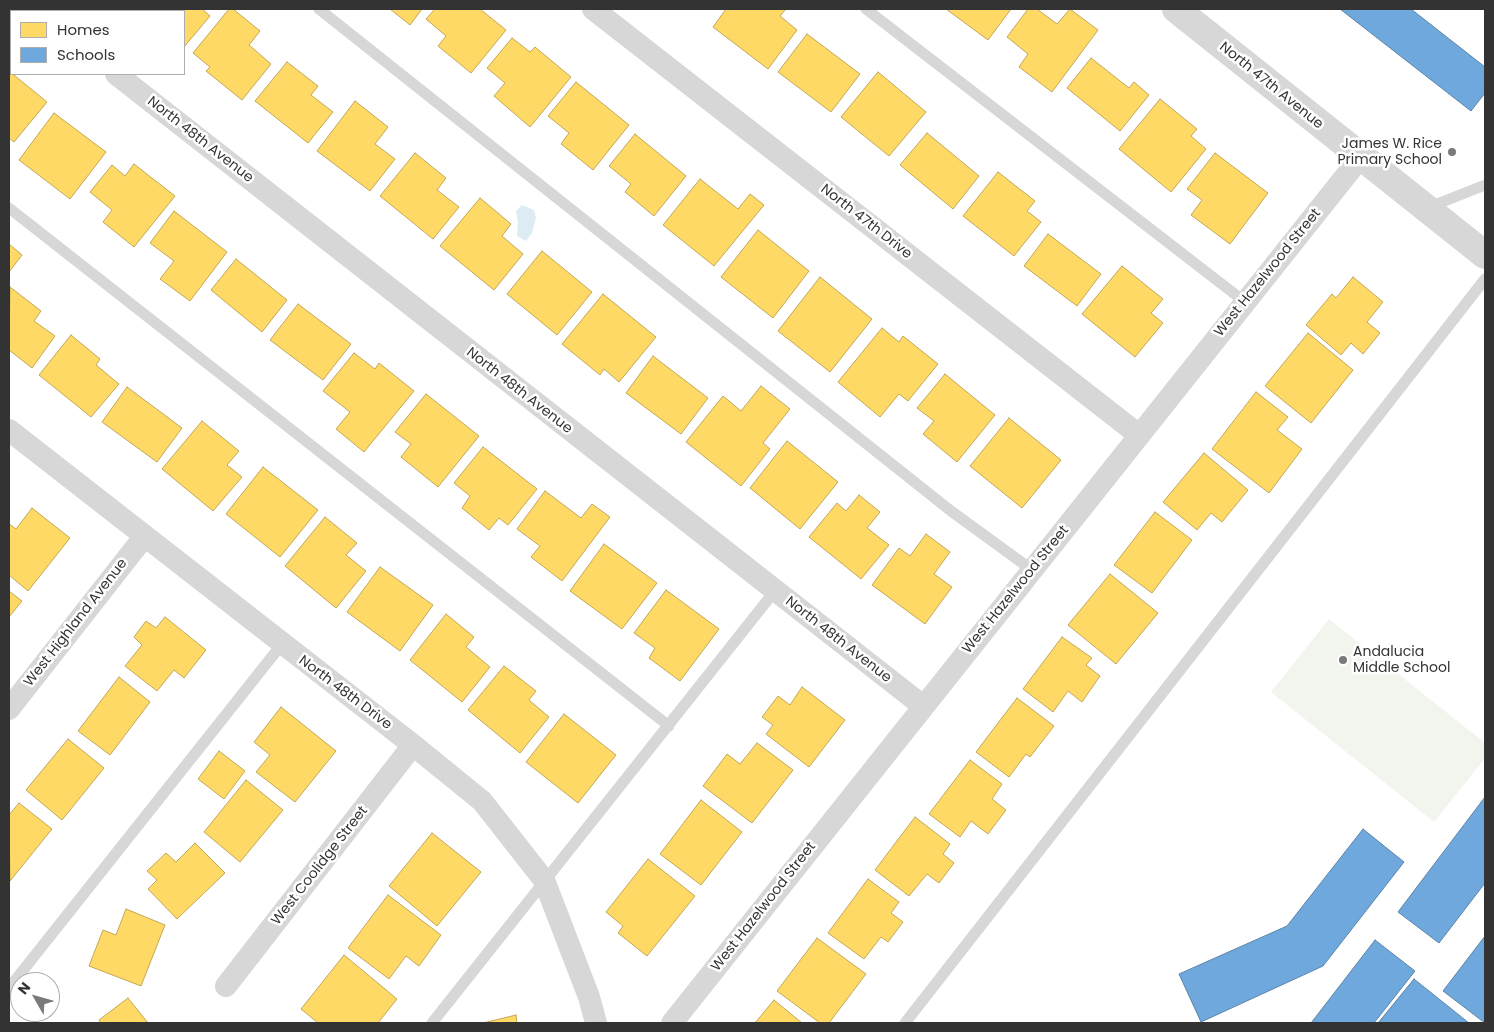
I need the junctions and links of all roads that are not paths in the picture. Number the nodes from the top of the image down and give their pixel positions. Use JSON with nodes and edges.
{"nodes":[{"id":1,"x":319,"y":9,"type":"edge"},
{"id":2,"x":592,"y":9,"type":"edge"},
{"id":3,"x":866,"y":9,"type":"edge"},
{"id":4,"x":1176,"y":9,"type":"edge"},
{"id":5,"x":1199,"y":18,"type":"edge"},
{"id":6,"x":117,"y":75,"type":"edge"},
{"id":7,"x":1360,"y":158,"type":"junction"},
{"id":8,"x":1485,"y":186,"type":"edge"},
{"id":9,"x":9,"y":208,"type":"edge"},
{"id":10,"x":1425,"y":208,"type":"junction"},
{"id":11,"x":1485,"y":255,"type":"edge"},
{"id":12,"x":1485,"y":279,"type":"edge"},
{"id":13,"x":1245,"y":302,"type":"junction"},
{"id":14,"x":9,"y":431,"type":"edge"},
{"id":15,"x":1139,"y":435,"type":"junction"},
{"id":16,"x":144,"y":537,"type":"junction"},
{"id":17,"x":1032,"y":570,"type":"junction"},
{"id":18,"x":774,"y":592,"type":"junction"},
{"id":19,"x":282,"y":644,"type":"junction"},
{"id":20,"x":923,"y":706,"type":"junction"},
{"id":21,"x":9,"y":709,"type":"edge"},
{"id":22,"x":669,"y":726,"type":"junction"},
{"id":23,"x":413,"y":745,"type":"junction"},
{"id":24,"x":544,"y":880,"type":"junction"},
{"id":25,"x":226,"y":986,"type":"dead end"},
{"id":26,"x":9,"y":988,"type":"edge"},
{"id":27,"x":432,"y":1023,"type":"edge"},
{"id":28,"x":596,"y":1023,"type":"edge"},
{"id":29,"x":672,"y":1023,"type":"edge"},
{"id":30,"x":904,"y":1023,"type":"edge"}],
"edges":[{"from":1,"to":17,"type":"lane"},
{"from":2,"to":15,"type":"street","name":"North 47th Drive"},
{"from":3,"to":13,"type":"lane"},
{"from":4,"to":5,"type":"street","name":"North 47th Avenue"},
{"from":5,"to":7,"type":"street","name":"North 47th Avenue"},
{"from":6,"to":18,"type":"street","name":"North 48th Avenue"},
{"from":7,"to":10,"type":"street","name":"North 47th Avenue"},
{"from":7,"to":13,"type":"street","name":"West Hazelwood Street"},
{"from":8,"to":10,"type":"lane"},
{"from":9,"to":22,"type":"lane"},
{"from":10,"to":11,"type":"street","name":"North 47th Avenue"},
{"from":12,"to":30,"type":"lane"},
{"from":13,"to":15,"type":"street","name":"West Hazelwood Street"},
{"from":14,"to":16,"type":"street","name":"North 48th Drive"},
{"from":15,"to":17,"type":"street","name":"West Hazelwood Street"},
{"from":16,"to":19,"type":"street","name":"North 48th Drive"},
{"from":16,"to":21,"type":"street","name":"West Highland Avenue"},
{"from":17,"to":20,"type":"street","name":"West Hazelwood Street"},
{"from":18,"to":20,"type":"street","name":"North 48th Avenue"},
{"from":18,"to":22,"type":"lane"},
{"from":19,"to":23,"type":"street","name":"North 48th Drive"},
{"from":19,"to":26,"type":"lane"},
{"from":20,"to":29,"type":"street","name":"West Hazelwood Street"},
{"from":22,"to":24,"type":"lane"},
{"from":23,"to":24,"type":"street","name":"North 48th Drive"},
{"from":23,"to":25,"type":"street","name":"West Coolidge Street"},
{"from":24,"to":27,"type":"lane"},
{"from":24,"to":28,"type":"street","name":"North 48th Drive"}]}
